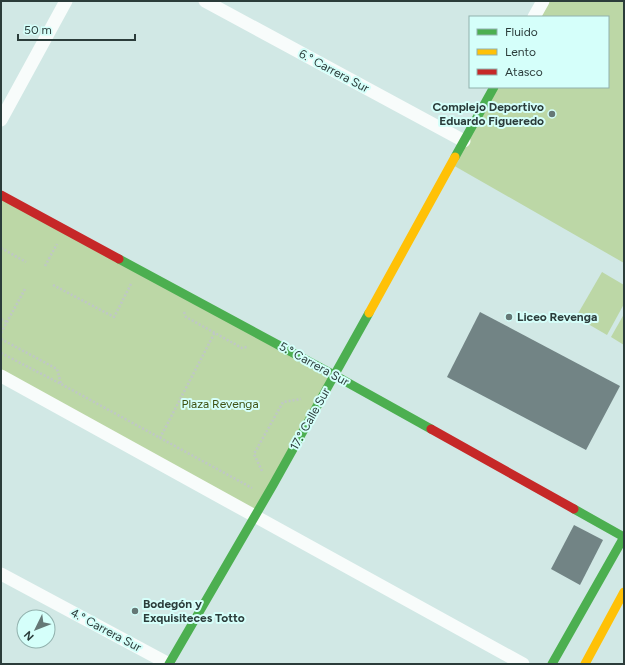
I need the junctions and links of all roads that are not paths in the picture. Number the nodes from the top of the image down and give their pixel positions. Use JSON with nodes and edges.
{"nodes":[{"id":1,"x":66,"y":1,"type":"edge"},
{"id":2,"x":205,"y":1,"type":"edge"},
{"id":3,"x":543,"y":1,"type":"edge"},
{"id":4,"x":535,"y":16,"type":"edge"},
{"id":5,"x":493,"y":88,"type":"edge"},
{"id":6,"x":1,"y":120,"type":"edge"},
{"id":7,"x":464,"y":141,"type":"junction"},
{"id":8,"x":1,"y":195,"type":"edge"},
{"id":9,"x":334,"y":375,"type":"junction"},
{"id":10,"x":1,"y":376,"type":"edge"},
{"id":11,"x":256,"y":515,"type":"junction"},
{"id":12,"x":624,"y":537,"type":"edge"},
{"id":13,"x":1,"y":574,"type":"edge"},
{"id":14,"x":624,"y":592,"type":"edge"},
{"id":15,"x":169,"y":664,"type":"edge"},
{"id":16,"x":523,"y":664,"type":"edge"},
{"id":17,"x":552,"y":664,"type":"edge"},
{"id":18,"x":585,"y":664,"type":"edge"}],
"edges":[{"from":1,"to":6,"type":"street"},
{"from":2,"to":7,"type":"street","name":"6.° Carrera Sur"},
{"from":3,"to":4,"type":"street"},
{"from":5,"to":7,"type":"street","name":"17.° Calle Sur"},
{"from":7,"to":9,"type":"street","name":"17.° Calle Sur"},
{"from":8,"to":9,"type":"street","name":"5.° Carrera Sur"},
{"from":9,"to":11,"type":"street","name":"17.° Calle Sur"},
{"from":9,"to":12,"type":"street","name":"5.° Carrera Sur"},
{"from":10,"to":11,"type":"street"},
{"from":11,"to":15,"type":"street","name":"17.° Calle Sur"},
{"from":11,"to":16,"type":"street"},
{"from":12,"to":17,"type":"street"},
{"from":13,"to":15,"type":"street","name":"4.° Carrera Sur"},
{"from":14,"to":18,"type":"street"}]}
